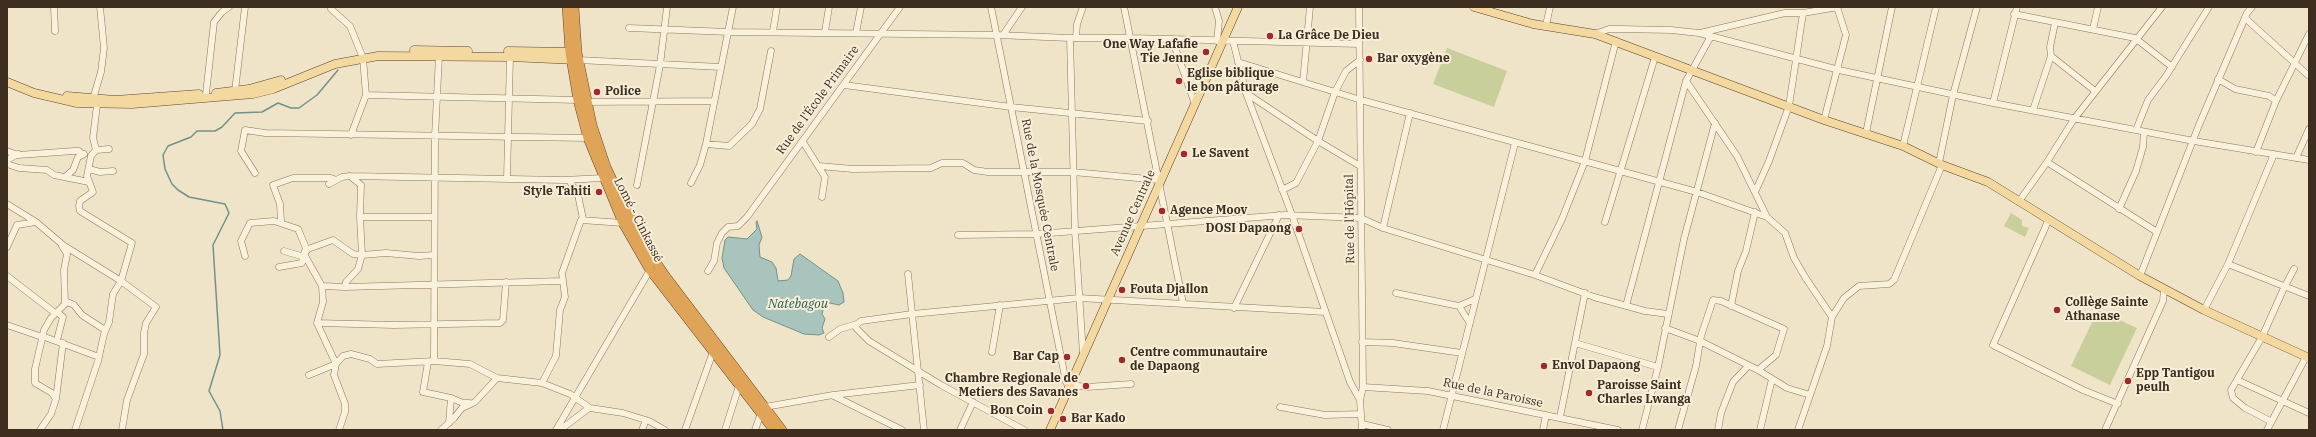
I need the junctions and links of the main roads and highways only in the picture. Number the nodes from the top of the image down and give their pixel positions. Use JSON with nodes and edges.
{"nodes":[{"id":1,"x":567,"y":7,"type":"edge"},
{"id":2,"x":574,"y":7,"type":"edge"},
{"id":3,"x":1238,"y":7,"type":"edge"},
{"id":4,"x":1474,"y":7,"type":"edge"},
{"id":5,"x":363,"y":56,"type":"junction"},
{"id":6,"x":574,"y":56,"type":"junction"},
{"id":7,"x":7,"y":76,"type":"edge"},
{"id":8,"x":7,"y":82,"type":"edge"},
{"id":9,"x":582,"y":101,"type":"junction"},
{"id":10,"x":95,"y":102,"type":"junction"},
{"id":11,"x":2307,"y":357,"type":"edge"},
{"id":12,"x":763,"y":410,"type":"junction"},
{"id":13,"x":774,"y":430,"type":"edge"},
{"id":14,"x":782,"y":430,"type":"edge"},
{"id":15,"x":1050,"y":430,"type":"edge"}],
"edges":[{"from":1,"to":6,"type":"highway","name":"Lomé - Cinkassé"},
{"from":2,"to":6,"type":"highway","name":"Lomé - Cinkassé"},
{"from":3,"to":15,"type":"main road","name":"Avenue Centrale"},
{"from":4,"to":11,"type":"main road"},
{"from":5,"to":6,"type":"main road"},
{"from":5,"to":6,"type":"main road"},
{"from":5,"to":10,"type":"main road"},
{"from":5,"to":10,"type":"main road"},
{"from":6,"to":9,"type":"highway","name":"Lomé - Cinkassé"},
{"from":7,"to":10,"type":"main road"},
{"from":8,"to":10,"type":"main road"},
{"from":9,"to":12,"type":"highway","name":"Lomé - Cinkassé"},
{"from":9,"to":12,"type":"highway","name":"Lomé - Cinkassé"},
{"from":12,"to":13,"type":"highway","name":"Lomé - Cinkassé"},
{"from":12,"to":14,"type":"highway","name":"Lomé - Cinkassé"}]}
